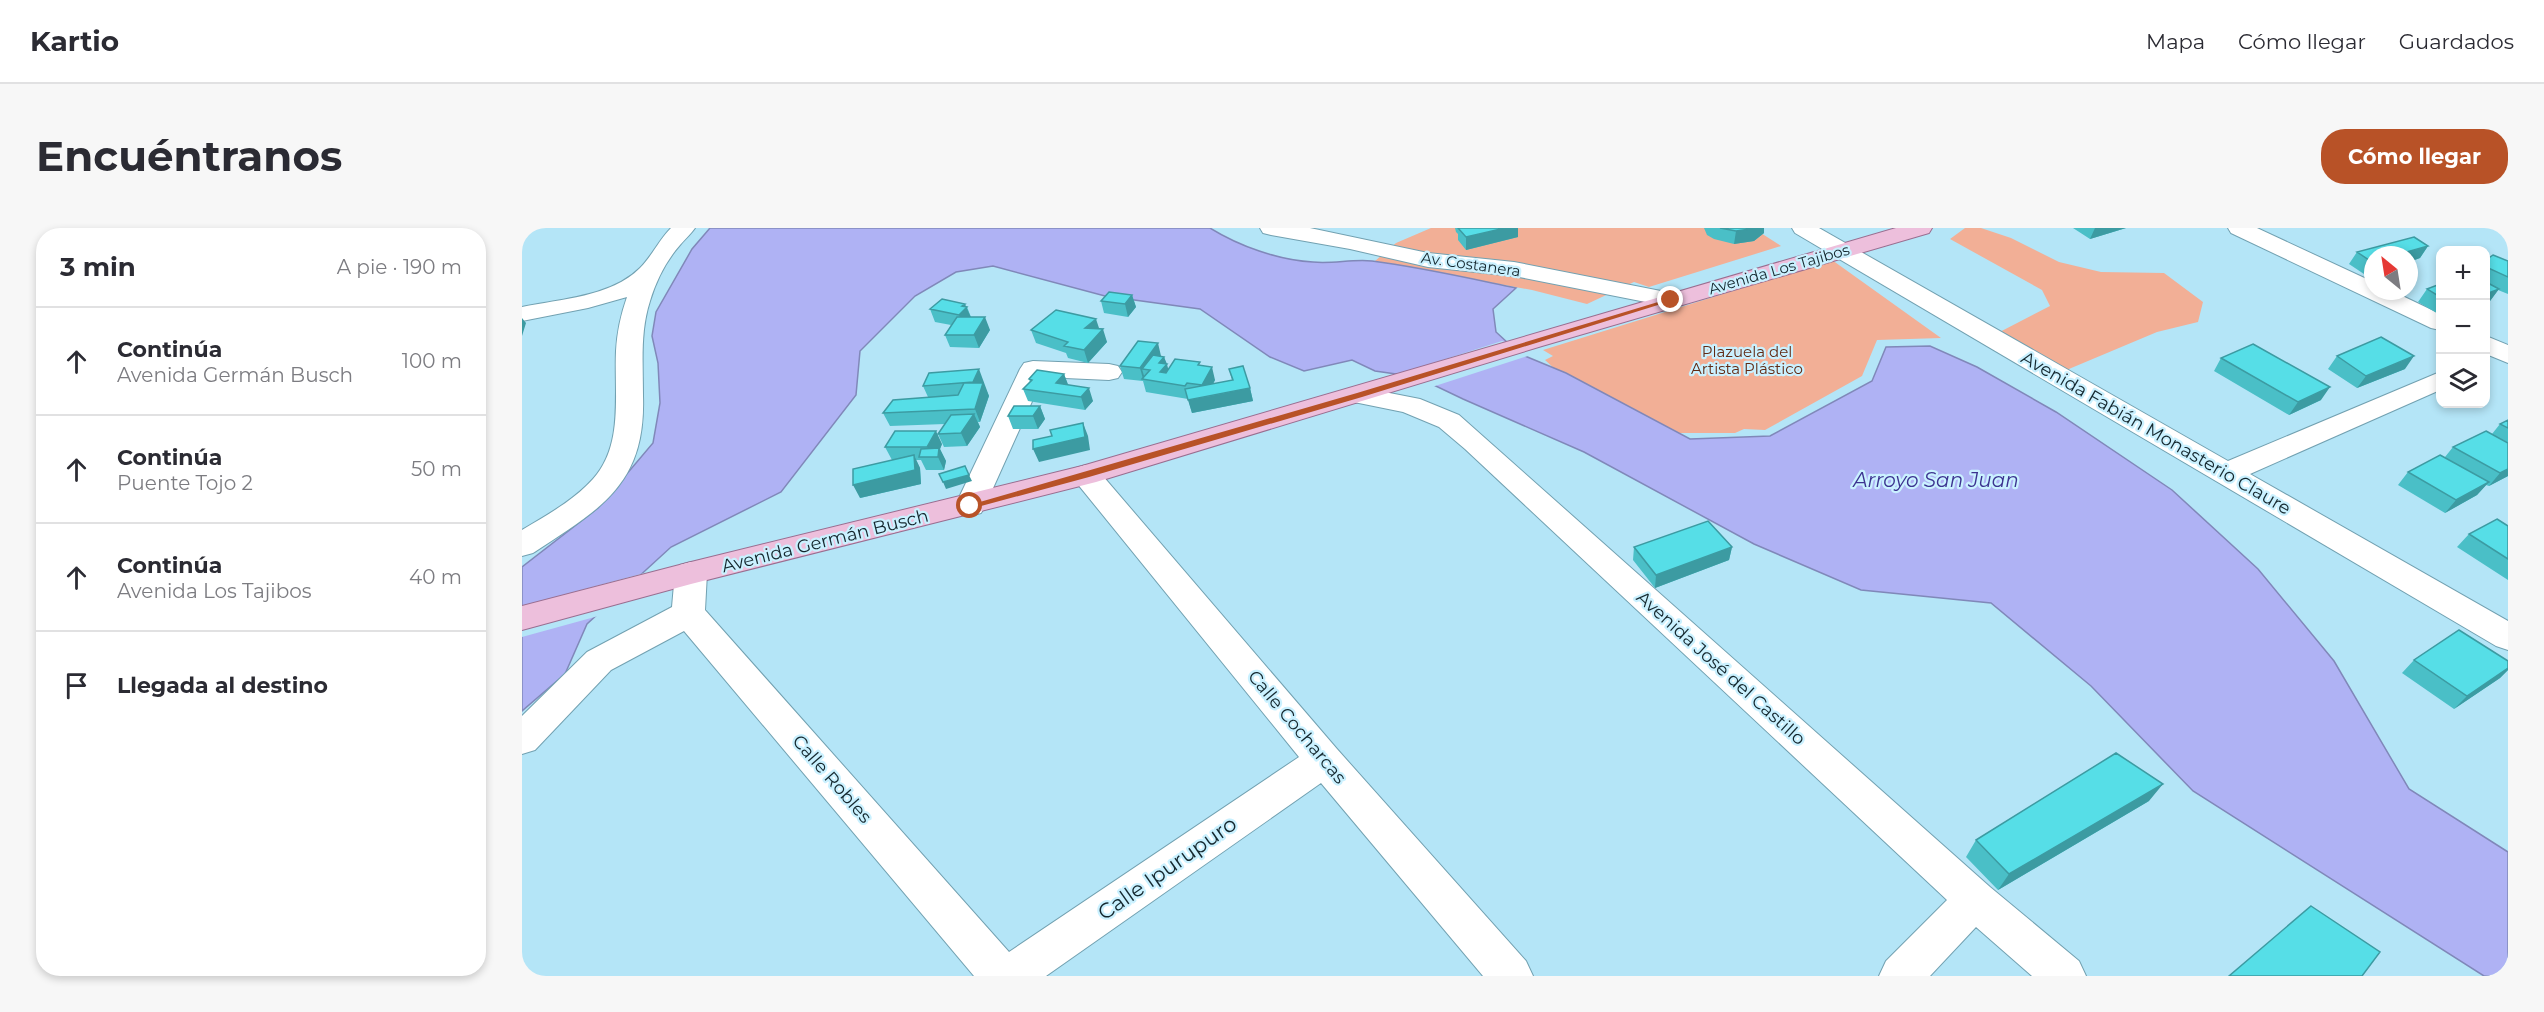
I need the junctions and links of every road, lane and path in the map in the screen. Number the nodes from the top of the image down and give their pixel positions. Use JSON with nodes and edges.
{"nodes":[{"id":1,"x":684,"y":228,"type":"edge"},
{"id":2,"x":1271,"y":228,"type":"edge"},
{"id":3,"x":1803,"y":228,"type":"edge"},
{"id":4,"x":1921,"y":228,"type":"edge"},
{"id":5,"x":2239,"y":228,"type":"edge"},
{"id":6,"x":1841,"y":251,"type":"junction"},
{"id":7,"x":650,"y":272,"type":"junction"},
{"id":8,"x":1671,"y":300,"type":"junction"},
{"id":9,"x":522,"y":314,"type":"edge"},
{"id":10,"x":2436,"y":321,"type":"edge"},
{"id":11,"x":1109,"y":372,"type":"dead end"},
{"id":12,"x":2436,"y":382,"type":"edge"},
{"id":13,"x":1365,"y":393,"type":"junction"},
{"id":14,"x":2226,"y":473,"type":"junction"},
{"id":15,"x":1086,"y":475,"type":"junction"},
{"id":16,"x":970,"y":506,"type":"junction"},
{"id":17,"x":522,"y":544,"type":"edge"},
{"id":18,"x":675,"y":577,"type":"junction"},
{"id":19,"x":688,"y":613,"type":"junction"},
{"id":20,"x":522,"y":618,"type":"edge"},
{"id":21,"x":2508,"y":637,"type":"edge"},
{"id":22,"x":522,"y":739,"type":"edge"},
{"id":23,"x":1324,"y":760,"type":"junction"},
{"id":24,"x":1975,"y":900,"type":"junction"},
{"id":25,"x":1002,"y":976,"type":"edge"},
{"id":26,"x":1010,"y":976,"type":"edge"},
{"id":27,"x":1511,"y":976,"type":"edge"},
{"id":28,"x":1901,"y":976,"type":"edge"},
{"id":29,"x":2064,"y":976,"type":"edge"}],
"edges":[{"from":1,"to":7,"type":"street"},
{"from":2,"to":8,"type":"street","name":"Av. Costanera"},
{"from":3,"to":6,"type":"street","name":"Avenida Fabián Monasterio Claure"},
{"from":4,"to":6,"type":"main road","name":"Avenida Los Tajibos"},
{"from":5,"to":10,"type":"street"},
{"from":6,"to":8,"type":"main road","name":"Avenida Los Tajibos"},
{"from":6,"to":14,"type":"street","name":"Avenida Fabián Monasterio Claure"},
{"from":7,"to":9,"type":"street"},
{"from":7,"to":17,"type":"street"},
{"from":8,"to":13,"type":"main road","name":"Avenida Los Tajibos"},
{"from":11,"to":16,"type":"street"},
{"from":12,"to":14,"type":"street"},
{"from":13,"to":15,"type":"main road","name":"Avenida Germán Busch"},
{"from":13,"to":24,"type":"street","name":"Avenida José del Castillo"},
{"from":14,"to":21,"type":"street","name":"Avenida Fabián Monasterio Claure"},
{"from":15,"to":16,"type":"main road","name":"Avenida Germán Busch"},
{"from":15,"to":23,"type":"street","name":"Calle Cocharcas"},
{"from":16,"to":18,"type":"main road","name":"Avenida Germán Busch"},
{"from":18,"to":19,"type":"street"},
{"from":18,"to":20,"type":"main road","name":"Avenida Germán Busch"},
{"from":19,"to":22,"type":"street"},
{"from":19,"to":25,"type":"street","name":"Calle Robles"},
{"from":23,"to":26,"type":"street","name":"Calle Ipurupuro"},
{"from":23,"to":27,"type":"street","name":"Calle Cocharcas"},
{"from":24,"to":28,"type":"street"},
{"from":24,"to":29,"type":"street","name":"Avenida José del Castillo"}]}
